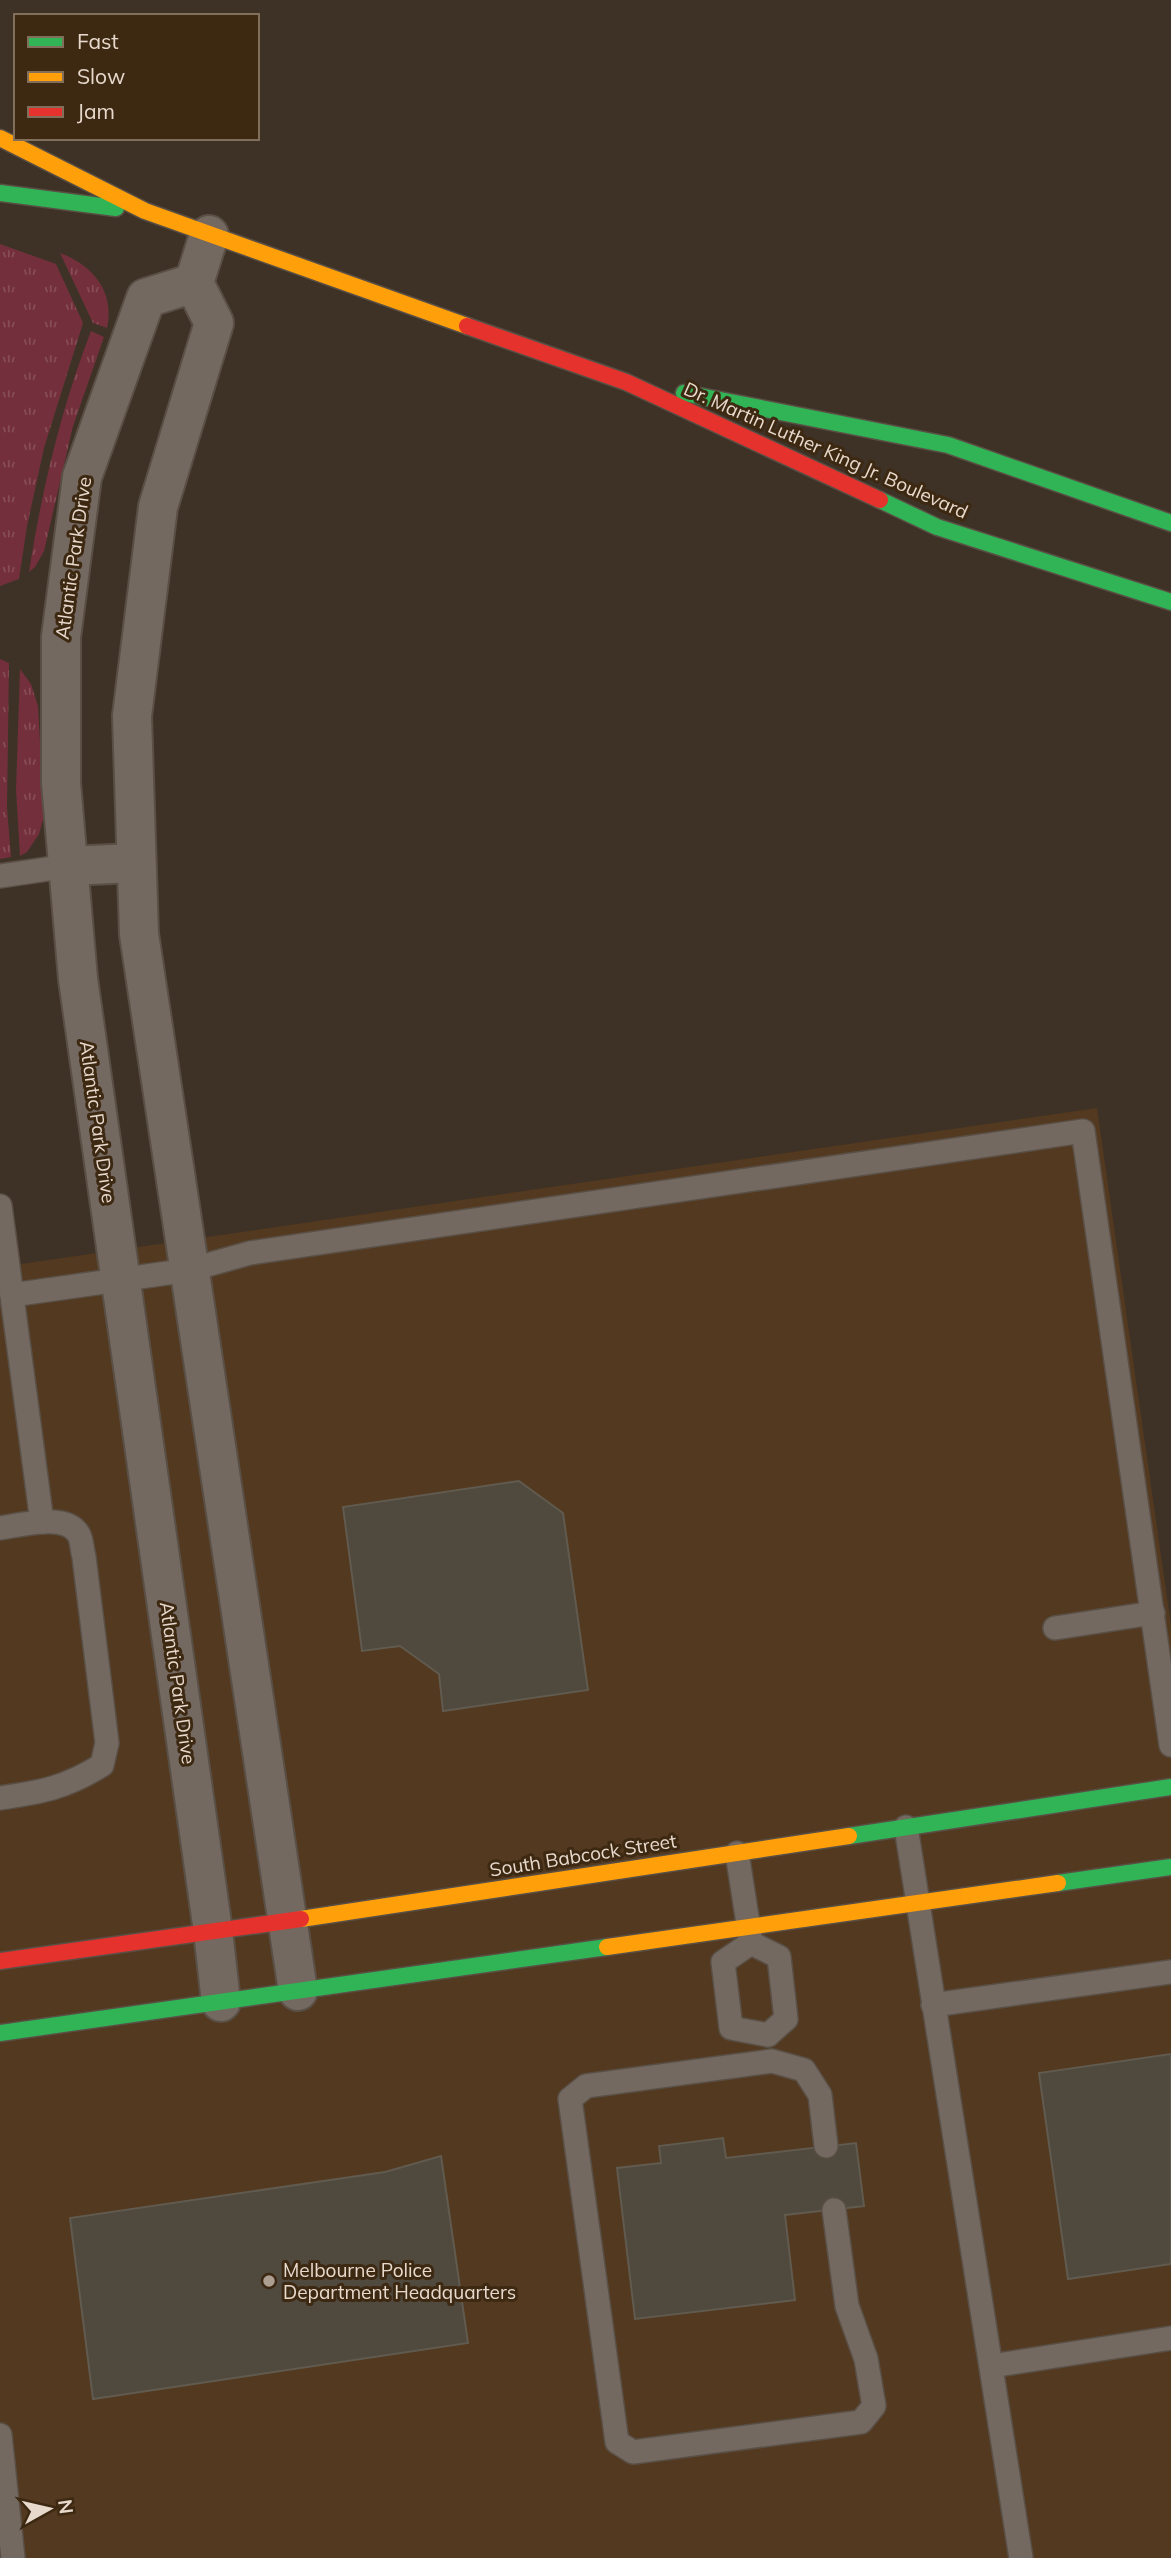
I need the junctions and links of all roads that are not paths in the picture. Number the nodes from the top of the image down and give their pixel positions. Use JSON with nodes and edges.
{"nodes":[{"id":1,"x":0,"y":138,"type":"edge"},
{"id":2,"x":0,"y":193,"type":"edge"},
{"id":3,"x":145,"y":211,"type":"junction"},
{"id":4,"x":209,"y":235,"type":"junction"},
{"id":5,"x":194,"y":283,"type":"junction"},
{"id":6,"x":626,"y":382,"type":"junction"},
{"id":7,"x":1171,"y":523,"type":"edge"},
{"id":8,"x":1171,"y":602,"type":"edge"},
{"id":9,"x":135,"y":863,"type":"junction"},
{"id":10,"x":68,"y":866,"type":"junction"},
{"id":11,"x":0,"y":876,"type":"edge"},
{"id":12,"x":0,"y":1206,"type":"edge"},
{"id":13,"x":189,"y":1270,"type":"junction"},
{"id":14,"x":120,"y":1280,"type":"junction"},
{"id":15,"x":12,"y":1295,"type":"junction"},
{"id":16,"x":42,"y":1522,"type":"junction"},
{"id":17,"x":0,"y":1528,"type":"edge"},
{"id":18,"x":1153,"y":1614,"type":"junction"},
{"id":19,"x":1055,"y":1628,"type":"dead end"},
{"id":20,"x":1171,"y":1745,"type":"edge"},
{"id":21,"x":1171,"y":1787,"type":"edge"},
{"id":22,"x":0,"y":1798,"type":"edge"},
{"id":23,"x":906,"y":1827,"type":"junction"},
{"id":24,"x":737,"y":1853,"type":"junction"},
{"id":25,"x":1171,"y":1867,"type":"edge"},
{"id":26,"x":917,"y":1903,"type":"junction"},
{"id":27,"x":288,"y":1921,"type":"junction"},
{"id":28,"x":213,"y":1931,"type":"junction"},
{"id":29,"x":750,"y":1935,"type":"junction"},
{"id":30,"x":0,"y":1961,"type":"edge"},
{"id":31,"x":1171,"y":1972,"type":"edge"},
{"id":32,"x":298,"y":1991,"type":"junction"},
{"id":33,"x":221,"y":2002,"type":"junction"},
{"id":34,"x":933,"y":2005,"type":"junction"},
{"id":35,"x":0,"y":2033,"type":"edge"},
{"id":36,"x":768,"y":2035,"type":"junction"},
{"id":37,"x":772,"y":2061,"type":"junction"},
{"id":38,"x":826,"y":2146,"type":"dead end"},
{"id":39,"x":834,"y":2210,"type":"dead end"},
{"id":40,"x":1171,"y":2338,"type":"edge"},
{"id":41,"x":991,"y":2366,"type":"junction"},
{"id":42,"x":0,"y":2435,"type":"edge"},
{"id":43,"x":13,"y":2558,"type":"edge"},
{"id":44,"x":1021,"y":2558,"type":"edge"}],
"edges":[{"from":1,"to":3,"type":"main road","name":"Dr. Martin Luther King Jr. Boulevard"},
{"from":2,"to":3,"type":"main road","name":"Dr. Martin Luther King Jr. Boulevard"},
{"from":3,"to":4,"type":"main road","name":"Dr. Martin Luther King Jr. Boulevard"},
{"from":4,"to":5,"type":"street"},
{"from":4,"to":6,"type":"main road","name":"Dr. Martin Luther King Jr. Boulevard"},
{"from":5,"to":9,"type":"street"},
{"from":5,"to":10,"type":"street","name":"Atlantic Park Drive"},
{"from":6,"to":7,"type":"main road","name":"Dr. Martin Luther King Jr. Boulevard"},
{"from":6,"to":8,"type":"main road","name":"Dr. Martin Luther King Jr. Boulevard"},
{"from":9,"to":10,"type":"street"},
{"from":9,"to":13,"type":"street"},
{"from":10,"to":11,"type":"lane"},
{"from":10,"to":14,"type":"street","name":"Atlantic Park Drive"},
{"from":12,"to":15,"type":"lane"},
{"from":13,"to":14,"type":"lane"},
{"from":13,"to":18,"type":"lane"},
{"from":13,"to":27,"type":"street"},
{"from":14,"to":15,"type":"lane"},
{"from":14,"to":28,"type":"street","name":"Atlantic Park Drive"},
{"from":15,"to":16,"type":"lane"},
{"from":16,"to":17,"type":"lane"},
{"from":16,"to":22,"type":"lane"},
{"from":18,"to":19,"type":"lane"},
{"from":18,"to":20,"type":"lane"},
{"from":21,"to":23,"type":"main road","name":"South Babcock Street"},
{"from":23,"to":24,"type":"main road","name":"South Babcock Street"},
{"from":23,"to":26,"type":"lane"},
{"from":24,"to":27,"type":"main road","name":"South Babcock Street"},
{"from":24,"to":29,"type":"lane"},
{"from":25,"to":26,"type":"main road"},
{"from":26,"to":29,"type":"main road"},
{"from":26,"to":34,"type":"lane"},
{"from":27,"to":28,"type":"main road","name":"South Babcock Street"},
{"from":27,"to":32,"type":"street"},
{"from":28,"to":30,"type":"main road","name":"South Babcock Street"},
{"from":28,"to":33,"type":"street","name":"Atlantic Park Drive"},
{"from":29,"to":32,"type":"main road"},
{"from":29,"to":36,"type":"lane"},
{"from":29,"to":36,"type":"lane"},
{"from":31,"to":34,"type":"lane"},
{"from":32,"to":33,"type":"main road"},
{"from":33,"to":35,"type":"main road"},
{"from":34,"to":41,"type":"lane"},
{"from":36,"to":37,"type":"lane"},
{"from":37,"to":38,"type":"lane"},
{"from":37,"to":39,"type":"lane"},
{"from":40,"to":41,"type":"lane"},
{"from":41,"to":44,"type":"lane"},
{"from":42,"to":43,"type":"lane"}]}
